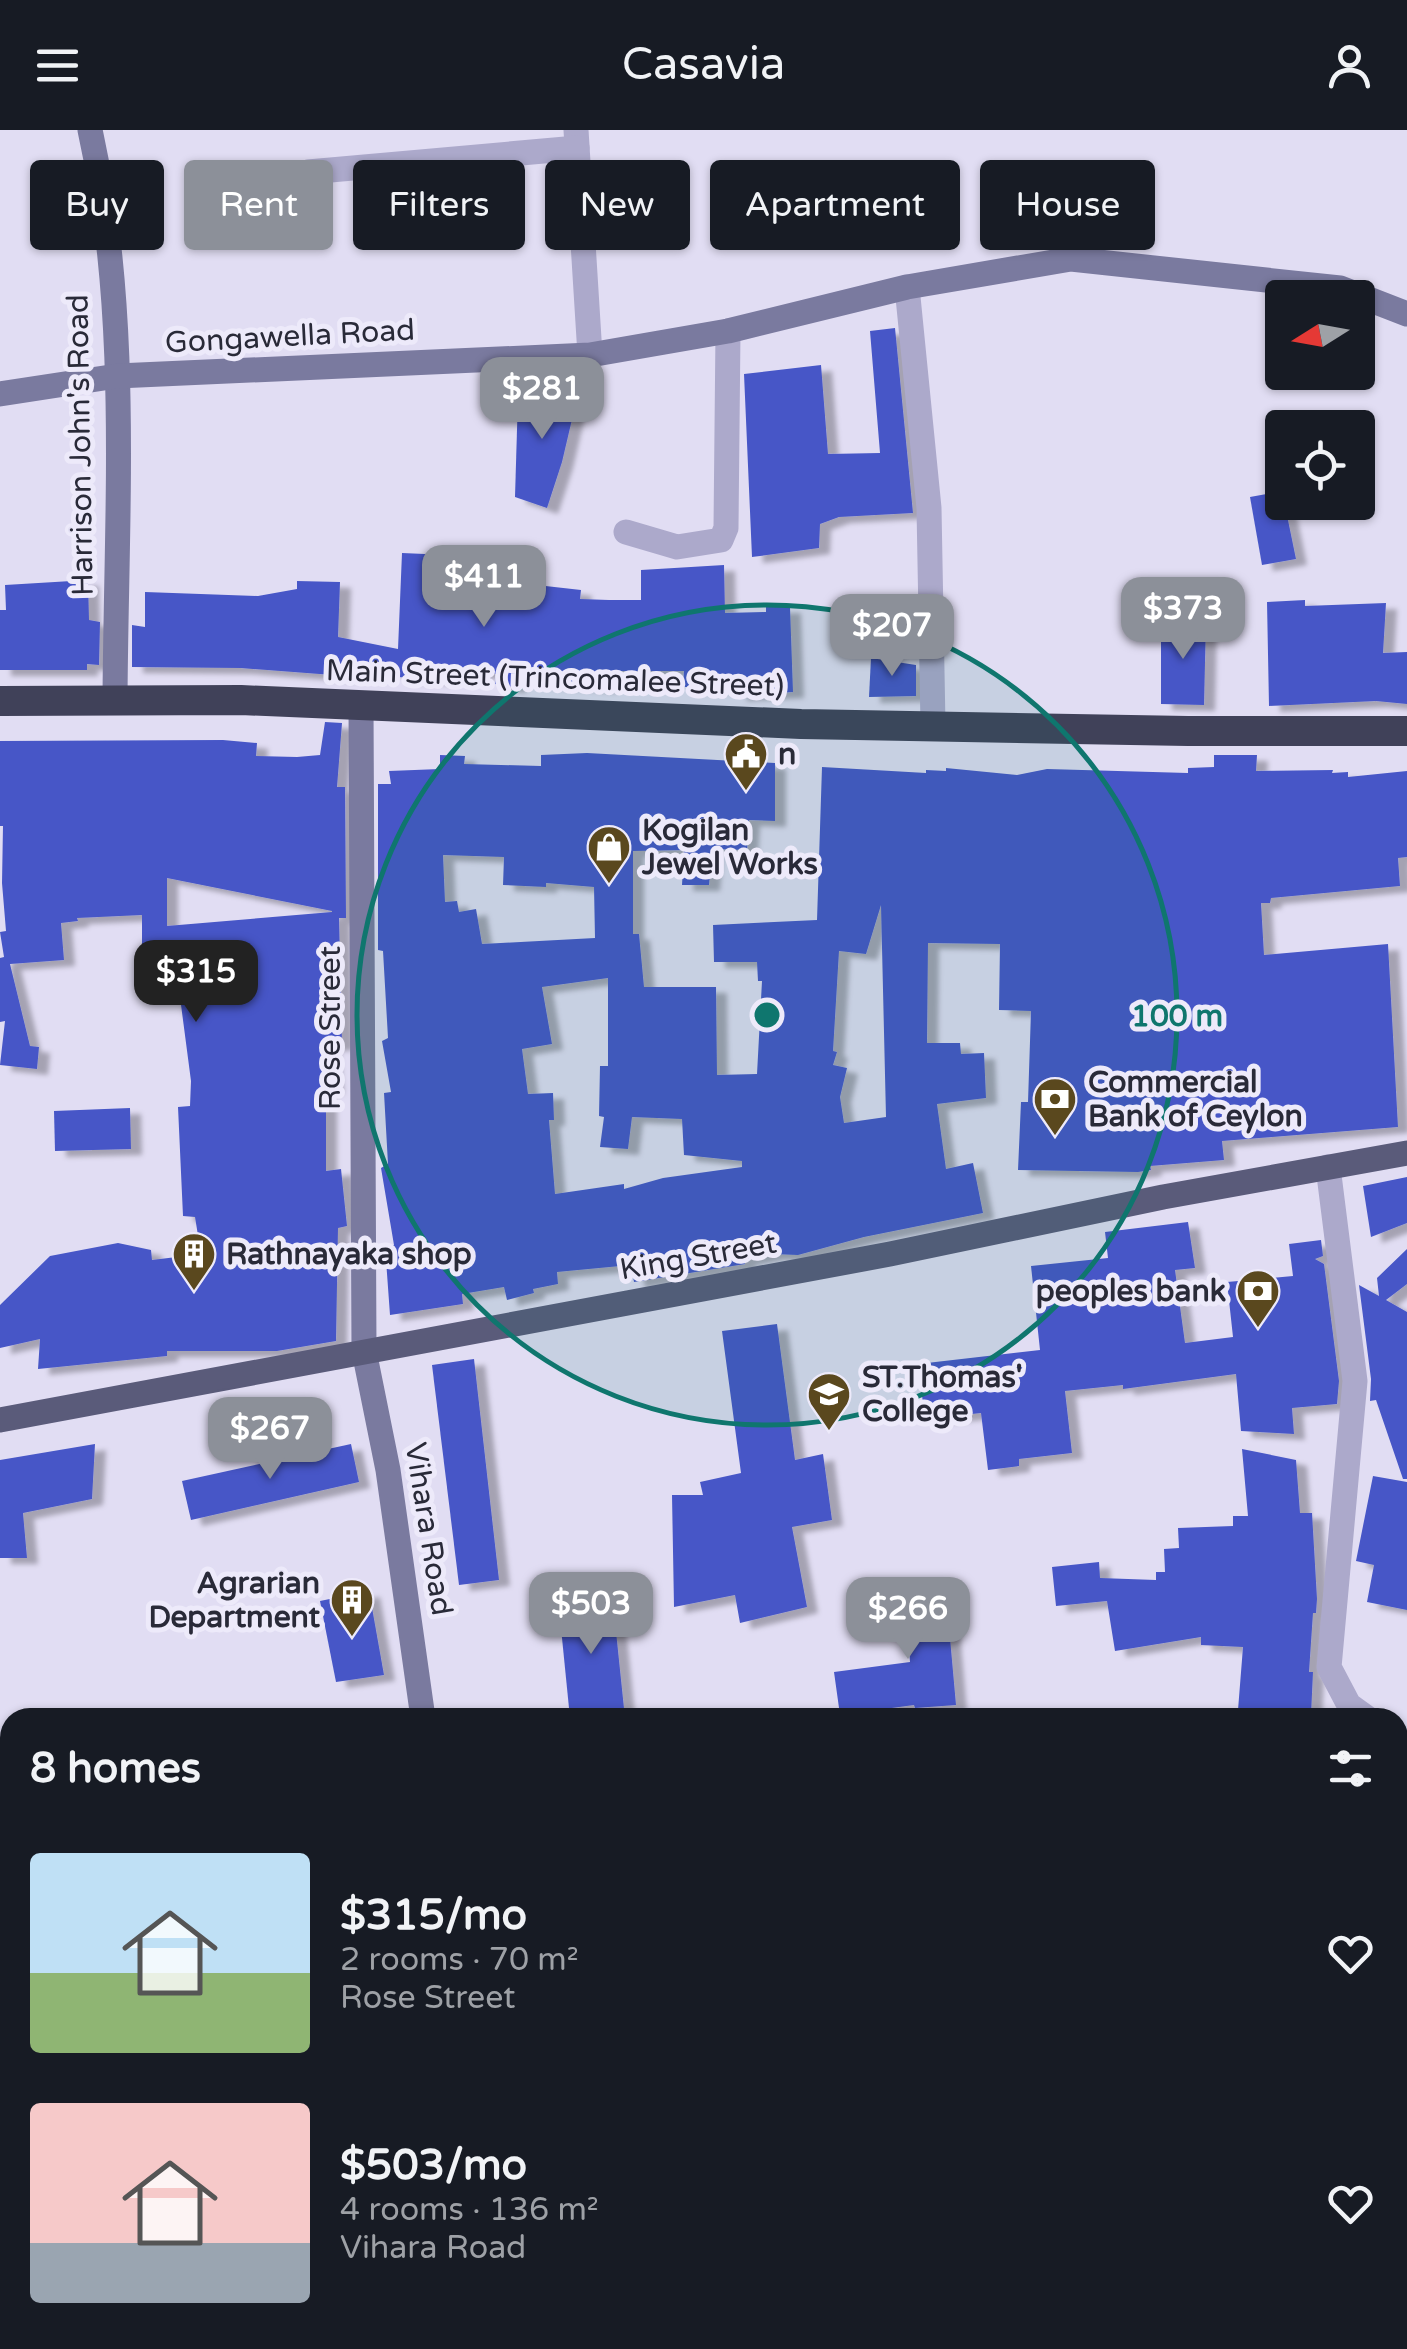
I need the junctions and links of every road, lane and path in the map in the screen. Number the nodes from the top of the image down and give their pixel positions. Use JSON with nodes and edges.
{"nodes":[{"id":1,"x":90,"y":130,"type":"edge"},
{"id":2,"x":577,"y":139,"type":"edge"},
{"id":3,"x":333,"y":169,"type":"edge"},
{"id":4,"x":908,"y":287,"type":"junction"},
{"id":5,"x":1407,"y":314,"type":"edge"},
{"id":6,"x":728,"y":331,"type":"junction"},
{"id":7,"x":590,"y":356,"type":"junction"},
{"id":8,"x":117,"y":376,"type":"junction"},
{"id":9,"x":0,"y":394,"type":"edge"},
{"id":10,"x":626,"y":532,"type":"dead end"},
{"id":11,"x":114,"y":700,"type":"junction"},
{"id":12,"x":0,"y":701,"type":"edge"},
{"id":13,"x":361,"y":705,"type":"junction"},
{"id":14,"x":932,"y":725,"type":"junction"},
{"id":15,"x":1407,"y":731,"type":"edge"},
{"id":16,"x":1407,"y":1153,"type":"edge"},
{"id":17,"x":1328,"y":1167,"type":"junction"},
{"id":18,"x":364,"y":1352,"type":"junction"},
{"id":19,"x":0,"y":1420,"type":"edge"},
{"id":20,"x":422,"y":1708,"type":"edge"},
{"id":21,"x":1353,"y":1708,"type":"edge"}],
"edges":[{"from":1,"to":8,"type":"street","name":"Harrison John's Road"},
{"from":2,"to":3,"type":"street"},
{"from":2,"to":7,"type":"street"},
{"from":4,"to":5,"type":"street","name":"Gongawella Road"},
{"from":4,"to":6,"type":"street","name":"Gongawella Road"},
{"from":4,"to":14,"type":"street"},
{"from":6,"to":7,"type":"street","name":"Gongawella Road"},
{"from":6,"to":10,"type":"street"},
{"from":7,"to":8,"type":"street","name":"Gongawella Road"},
{"from":8,"to":9,"type":"street","name":"Gongawella Road"},
{"from":8,"to":11,"type":"street","name":"Harrison John's Road"},
{"from":11,"to":12,"type":"highway","name":"Main Street (Trincomalee Street)"},
{"from":11,"to":13,"type":"highway","name":"Main Street (Trincomalee Street)"},
{"from":13,"to":14,"type":"highway","name":"Main Street (Trincomalee Street)"},
{"from":13,"to":18,"type":"street","name":"Rose Street"},
{"from":14,"to":15,"type":"highway","name":"Main Street (Trincomalee Street)"},
{"from":16,"to":17,"type":"main road","name":"King Street"},
{"from":17,"to":18,"type":"main road","name":"King Street"},
{"from":17,"to":21,"type":"street"},
{"from":18,"to":19,"type":"main road","name":"King Street"},
{"from":18,"to":20,"type":"street","name":"Vihara Road"}]}
